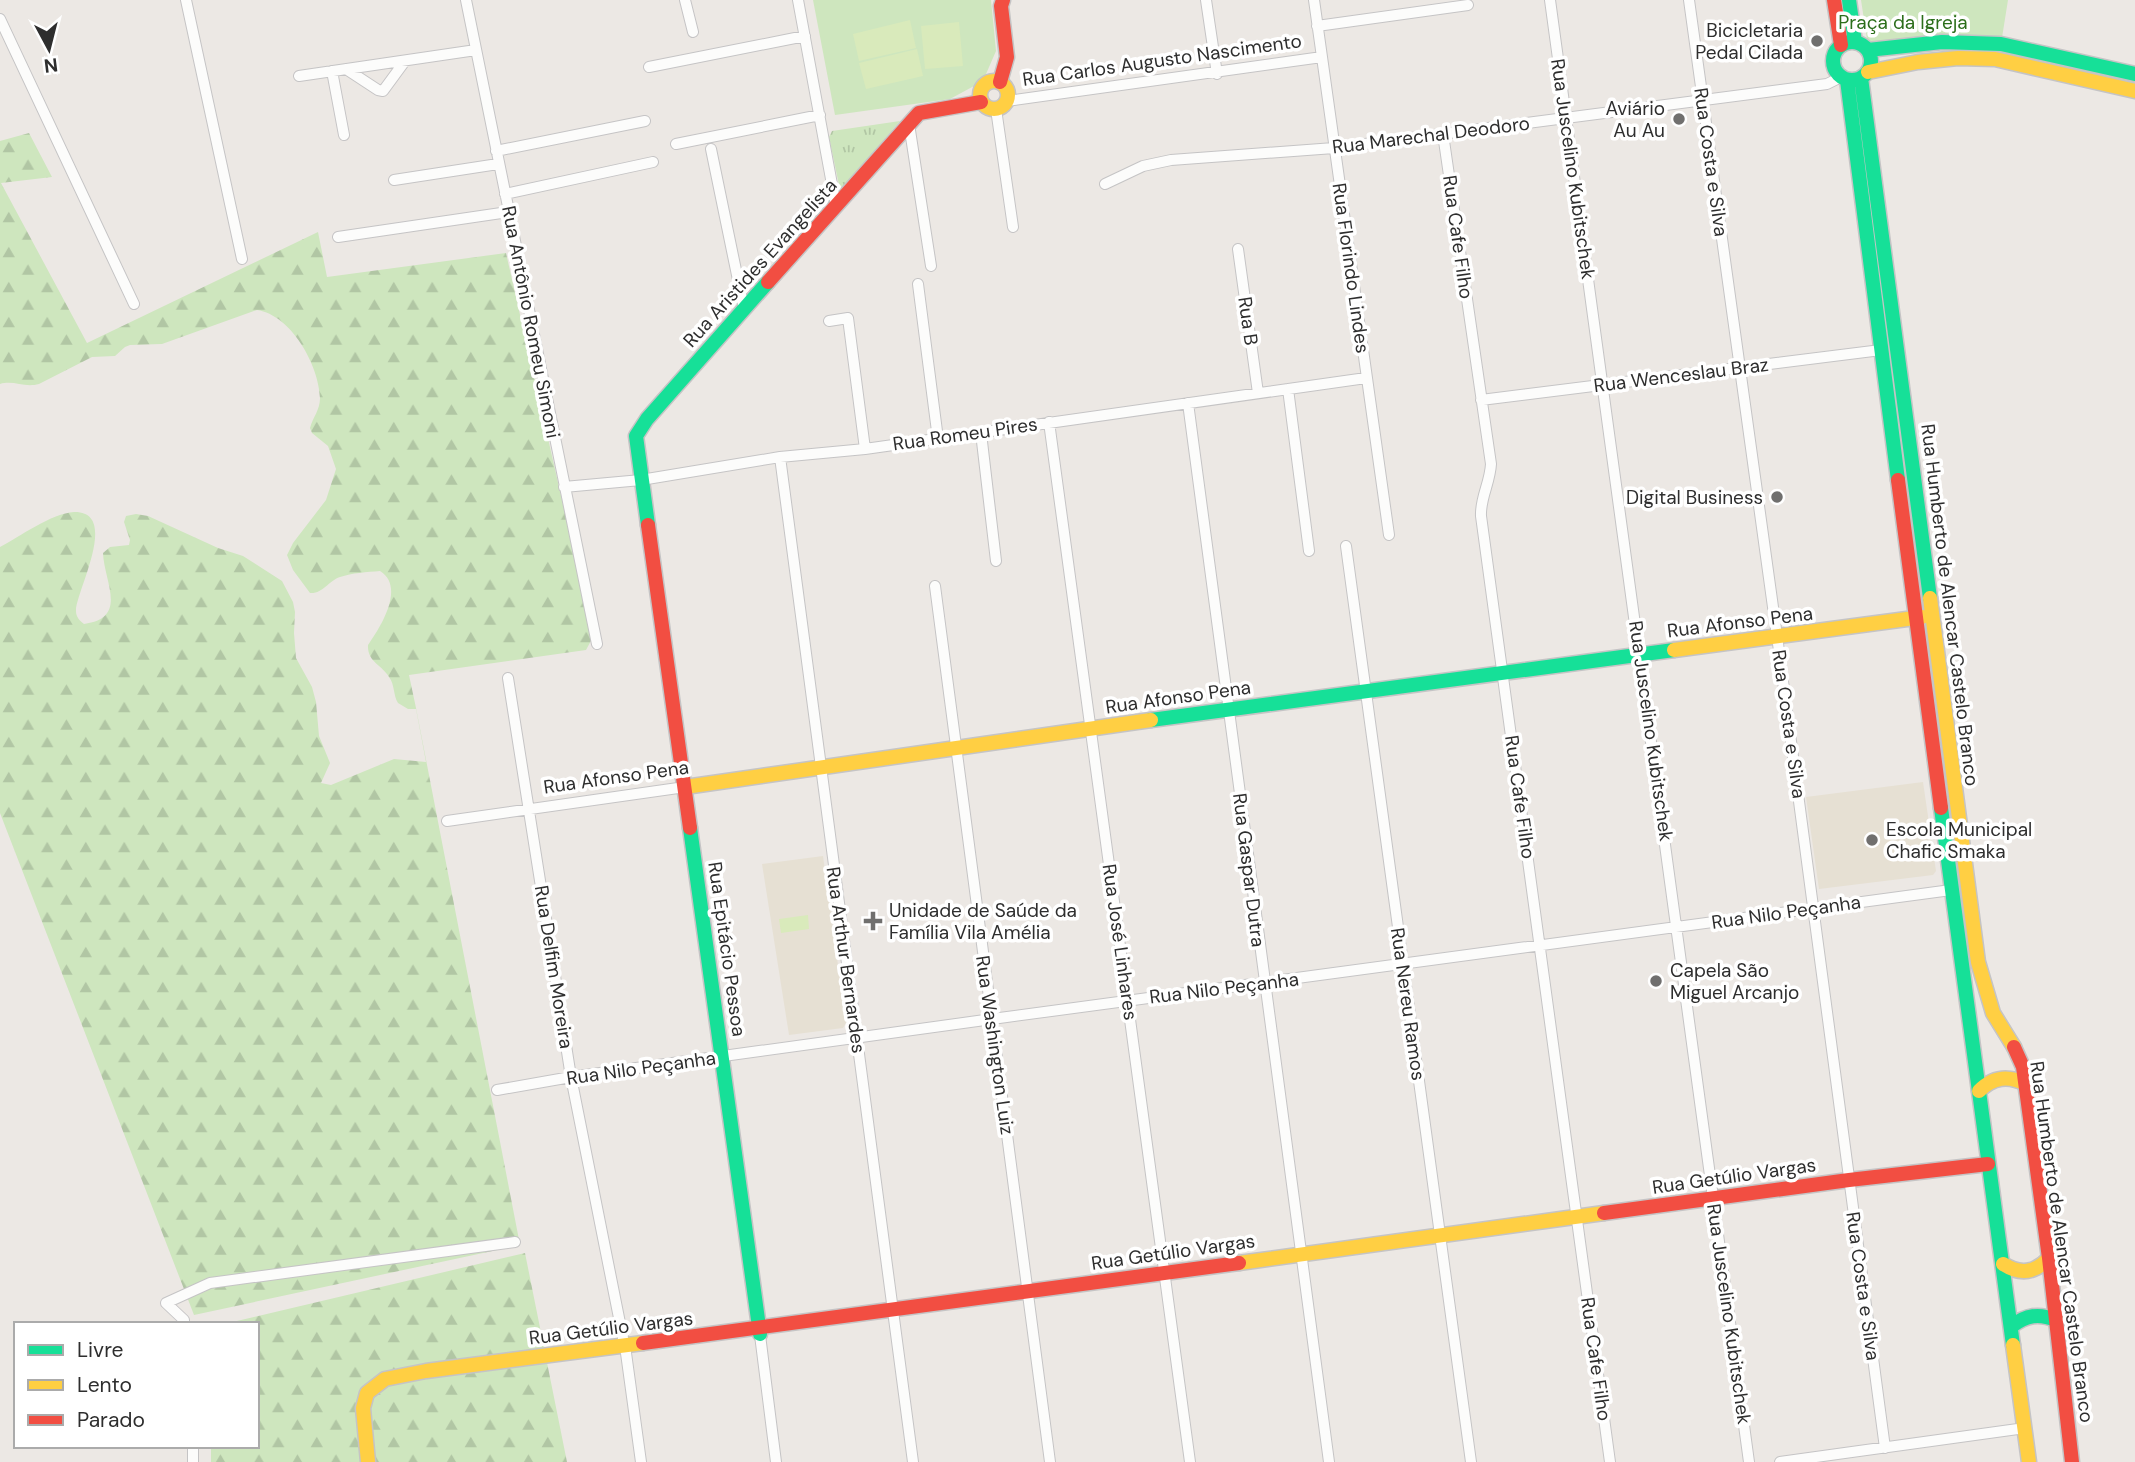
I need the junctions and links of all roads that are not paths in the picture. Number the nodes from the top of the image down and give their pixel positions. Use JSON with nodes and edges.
{"nodes":[{"id":1,"x":186,"y":0,"type":"edge"},
{"id":2,"x":466,"y":0,"type":"edge"},
{"id":3,"x":685,"y":0,"type":"edge"},
{"id":4,"x":799,"y":0,"type":"edge"},
{"id":5,"x":1003,"y":0,"type":"edge"},
{"id":6,"x":1206,"y":0,"type":"edge"},
{"id":7,"x":1314,"y":0,"type":"edge"},
{"id":8,"x":1550,"y":0,"type":"edge"},
{"id":9,"x":1689,"y":0,"type":"edge"},
{"id":10,"x":1834,"y":0,"type":"edge"},
{"id":11,"x":1849,"y":0,"type":"edge"},
{"id":12,"x":1468,"y":5,"type":"dead end"},
{"id":13,"x":0,"y":19,"type":"edge"},
{"id":14,"x":1317,"y":26,"type":"junction"},
{"id":15,"x":693,"y":32,"type":"dead end"},
{"id":16,"x":805,"y":36,"type":"junction"},
{"id":17,"x":1979,"y":42,"type":"junction"},
{"id":18,"x":1848,"y":44,"type":"junction"},
{"id":19,"x":476,"y":50,"type":"junction"},
{"id":20,"x":1868,"y":50,"type":"junction"},
{"id":21,"x":1322,"y":57,"type":"junction"},
{"id":22,"x":1979,"y":59,"type":"junction"},
{"id":23,"x":2072,"y":60,"type":"junction"},
{"id":24,"x":405,"y":61,"type":"junction"},
{"id":25,"x":649,"y":67,"type":"dead end"},
{"id":26,"x":346,"y":69,"type":"junction"},
{"id":27,"x":332,"y":71,"type":"junction"},
{"id":28,"x":1217,"y":74,"type":"junction"},
{"id":29,"x":2135,"y":74,"type":"edge"},
{"id":30,"x":299,"y":76,"type":"dead end"},
{"id":31,"x":2067,"y":76,"type":"junction"},
{"id":32,"x":1854,"y":77,"type":"junction"},
{"id":33,"x":1000,"y":82,"type":"junction"},
{"id":34,"x":2135,"y":91,"type":"edge"},
{"id":35,"x":1703,"y":100,"type":"junction"},
{"id":36,"x":981,"y":102,"type":"junction"},
{"id":37,"x":1002,"y":105,"type":"junction"},
{"id":38,"x":820,"y":115,"type":"junction"},
{"id":39,"x":914,"y":118,"type":"junction"},
{"id":40,"x":1566,"y":118,"type":"junction"},
{"id":41,"x":645,"y":121,"type":"dead end"},
{"id":42,"x":1443,"y":134,"type":"junction"},
{"id":43,"x":344,"y":135,"type":"dead end"},
{"id":44,"x":676,"y":144,"type":"dead end"},
{"id":45,"x":1334,"y":148,"type":"junction"},
{"id":46,"x":711,"y":149,"type":"dead end"},
{"id":47,"x":496,"y":151,"type":"junction"},
{"id":48,"x":653,"y":162,"type":"dead end"},
{"id":49,"x":498,"y":164,"type":"junction"},
{"id":50,"x":394,"y":180,"type":"dead end"},
{"id":51,"x":1105,"y":184,"type":"dead end"},
{"id":52,"x":505,"y":194,"type":"junction"},
{"id":53,"x":836,"y":206,"type":"junction"},
{"id":54,"x":508,"y":212,"type":"junction"},
{"id":55,"x":1013,"y":228,"type":"dead end"},
{"id":56,"x":338,"y":237,"type":"dead end"},
{"id":57,"x":1238,"y":249,"type":"dead end"},
{"id":58,"x":242,"y":259,"type":"dead end"},
{"id":59,"x":930,"y":266,"type":"dead end"},
{"id":60,"x":918,"y":284,"type":"dead end"},
{"id":61,"x":134,"y":304,"type":"dead end"},
{"id":62,"x":744,"y":309,"type":"junction"},
{"id":63,"x":829,"y":321,"type":"dead end"},
{"id":64,"x":1898,"y":348,"type":"junction"},
{"id":65,"x":1881,"y":350,"type":"junction"},
{"id":66,"x":1740,"y":367,"type":"junction"},
{"id":67,"x":1366,"y":378,"type":"junction"},
{"id":68,"x":1604,"y":385,"type":"junction"},
{"id":69,"x":1288,"y":389,"type":"junction"},
{"id":70,"x":1258,"y":393,"type":"junction"},
{"id":71,"x":1481,"y":400,"type":"junction"},
{"id":72,"x":1188,"y":403,"type":"junction"},
{"id":73,"x":1049,"y":422,"type":"junction"},
{"id":74,"x":981,"y":433,"type":"junction"},
{"id":75,"x":938,"y":439,"type":"junction"},
{"id":76,"x":635,"y":442,"type":"joint"},
{"id":77,"x":865,"y":449,"type":"junction"},
{"id":78,"x":780,"y":457,"type":"junction"},
{"id":79,"x":641,"y":480,"type":"junction"},
{"id":80,"x":565,"y":487,"type":"junction"},
{"id":81,"x":1388,"y":536,"type":"dead end"},
{"id":82,"x":1346,"y":546,"type":"dead end"},
{"id":83,"x":1309,"y":551,"type":"dead end"},
{"id":84,"x":996,"y":561,"type":"dead end"},
{"id":85,"x":935,"y":586,"type":"dead end"},
{"id":86,"x":1932,"y":616,"type":"junction"},
{"id":87,"x":1915,"y":618,"type":"junction"},
{"id":88,"x":1777,"y":636,"type":"junction"},
{"id":89,"x":597,"y":644,"type":"dead end"},
{"id":90,"x":1641,"y":654,"type":"junction"},
{"id":91,"x":1502,"y":672,"type":"junction"},
{"id":92,"x":508,"y":678,"type":"dead end"},
{"id":93,"x":1366,"y":691,"type":"junction"},
{"id":94,"x":1228,"y":710,"type":"junction"},
{"id":95,"x":1091,"y":728,"type":"junction"},
{"id":96,"x":955,"y":747,"type":"junction"},
{"id":97,"x":820,"y":766,"type":"junction"},
{"id":98,"x":685,"y":787,"type":"junction"},
{"id":99,"x":529,"y":808,"type":"junction"},
{"id":100,"x":447,"y":821,"type":"dead end"},
{"id":101,"x":1951,"y":890,"type":"junction"},
{"id":102,"x":1813,"y":909,"type":"junction"},
{"id":103,"x":1677,"y":927,"type":"junction"},
{"id":104,"x":1540,"y":945,"type":"junction"},
{"id":105,"x":1403,"y":965,"type":"junction"},
{"id":106,"x":1264,"y":983,"type":"junction"},
{"id":107,"x":1128,"y":1001,"type":"junction"},
{"id":108,"x":992,"y":1019,"type":"junction"},
{"id":109,"x":856,"y":1038,"type":"junction"},
{"id":110,"x":722,"y":1057,"type":"junction"},
{"id":111,"x":571,"y":1077,"type":"junction"},
{"id":112,"x":2026,"y":1084,"type":"junction"},
{"id":113,"x":497,"y":1090,"type":"dead end"},
{"id":114,"x":1979,"y":1091,"type":"junction"},
{"id":115,"x":1989,"y":1164,"type":"junction"},
{"id":116,"x":1849,"y":1180,"type":"junction"},
{"id":117,"x":1714,"y":1198,"type":"junction"},
{"id":118,"x":1577,"y":1217,"type":"junction"},
{"id":119,"x":1440,"y":1235,"type":"junction"},
{"id":120,"x":515,"y":1242,"type":"dead end"},
{"id":121,"x":1302,"y":1254,"type":"junction"},
{"id":122,"x":2049,"y":1258,"type":"junction"},
{"id":123,"x":2003,"y":1264,"type":"junction"},
{"id":124,"x":1163,"y":1273,"type":"junction"},
{"id":125,"x":1027,"y":1291,"type":"junction"},
{"id":126,"x":892,"y":1310,"type":"junction"},
{"id":127,"x":2056,"y":1320,"type":"junction"},
{"id":128,"x":184,"y":1322,"type":"edge"},
{"id":129,"x":2012,"y":1326,"type":"junction"},
{"id":130,"x":760,"y":1332,"type":"junction"},
{"id":131,"x":623,"y":1346,"type":"junction"},
{"id":132,"x":2025,"y":1428,"type":"junction"},
{"id":133,"x":1885,"y":1448,"type":"junction"},
{"id":134,"x":368,"y":1462,"type":"edge"},
{"id":135,"x":641,"y":1462,"type":"edge"},
{"id":136,"x":776,"y":1462,"type":"edge"},
{"id":137,"x":913,"y":1462,"type":"edge"},
{"id":138,"x":1050,"y":1462,"type":"edge"},
{"id":139,"x":1190,"y":1462,"type":"edge"},
{"id":140,"x":1329,"y":1462,"type":"edge"},
{"id":141,"x":1471,"y":1462,"type":"edge"},
{"id":142,"x":1610,"y":1462,"type":"edge"},
{"id":143,"x":1749,"y":1462,"type":"edge"},
{"id":144,"x":1780,"y":1462,"type":"edge"},
{"id":145,"x":2029,"y":1462,"type":"edge"},
{"id":146,"x":2071,"y":1462,"type":"edge"}],
"edges":[{"from":1,"to":58,"type":"street"},
{"from":2,"to":19,"type":"street","name":"Rua Antônio Romeu Simoni"},
{"from":3,"to":15,"type":"street"},
{"from":4,"to":16,"type":"street"},
{"from":5,"to":33,"type":"street"},
{"from":6,"to":28,"type":"street"},
{"from":7,"to":14,"type":"street","name":"Rua Florindo Lindes"},
{"from":8,"to":40,"type":"street","name":"Rua Juscelino Kubitschek"},
{"from":9,"to":35,"type":"street","name":"Rua Costa e Silva"},
{"from":10,"to":18,"type":"street"},
{"from":11,"to":18,"type":"street"},
{"from":12,"to":14,"type":"street"},
{"from":13,"to":61,"type":"street"},
{"from":14,"to":21,"type":"street","name":"Rua Florindo Lindes"},
{"from":16,"to":25,"type":"street"},
{"from":16,"to":38,"type":"street"},
{"from":17,"to":20,"type":"street"},
{"from":17,"to":22,"type":"street"},
{"from":17,"to":23,"type":"street"},
{"from":18,"to":20,"type":"street"},
{"from":18,"to":32,"type":"street"},
{"from":19,"to":24,"type":"street"},
{"from":19,"to":47,"type":"street","name":"Rua Antônio Romeu Simoni"},
{"from":20,"to":32,"type":"street"},
{"from":21,"to":28,"type":"street","name":"Rua Carlos Augusto Nascimento"},
{"from":21,"to":45,"type":"street","name":"Rua Florindo Lindes"},
{"from":22,"to":31,"type":"street"},
{"from":22,"to":32,"type":"street"},
{"from":23,"to":29,"type":"street"},
{"from":23,"to":31,"type":"street"},
{"from":24,"to":26,"type":"street"},
{"from":24,"to":26,"type":"street"},
{"from":26,"to":27,"type":"street"},
{"from":27,"to":30,"type":"street"},
{"from":27,"to":43,"type":"street"},
{"from":28,"to":37,"type":"street","name":"Rua Carlos Augusto Nascimento"},
{"from":31,"to":34,"type":"street"},
{"from":32,"to":35,"type":"street","name":"Rua Marechal Deodoro"},
{"from":32,"to":64,"type":"street","name":"Rua Humberto de Alencar Castelo Branco"},
{"from":32,"to":65,"type":"street","name":"Rua Humberto de Alencar Castelo Branco"},
{"from":33,"to":36,"type":"street"},
{"from":33,"to":37,"type":"street"},
{"from":35,"to":40,"type":"street","name":"Rua Marechal Deodoro"},
{"from":35,"to":66,"type":"street","name":"Rua Costa e Silva"},
{"from":36,"to":37,"type":"street"},
{"from":36,"to":39,"type":"street"},
{"from":37,"to":55,"type":"street"},
{"from":38,"to":44,"type":"street"},
{"from":38,"to":53,"type":"street"},
{"from":39,"to":53,"type":"street","name":"Rua Aristides Evangelista"},
{"from":39,"to":59,"type":"street"},
{"from":40,"to":42,"type":"street","name":"Rua Marechal Deodoro"},
{"from":40,"to":68,"type":"street","name":"Rua Juscelino Kubitschek"},
{"from":41,"to":47,"type":"street"},
{"from":42,"to":45,"type":"street","name":"Rua Marechal Deodoro"},
{"from":42,"to":71,"type":"street","name":"Rua Cafe Filho"},
{"from":45,"to":51,"type":"street","name":"Rua Marechal Deodoro"},
{"from":45,"to":67,"type":"street","name":"Rua Florindo Lindes"},
{"from":46,"to":62,"type":"street"},
{"from":47,"to":49,"type":"street","name":"Rua Antônio Romeu Simoni"},
{"from":48,"to":52,"type":"street"},
{"from":49,"to":50,"type":"street"},
{"from":49,"to":52,"type":"street","name":"Rua Antônio Romeu Simoni"},
{"from":52,"to":54,"type":"street","name":"Rua Antônio Romeu Simoni"},
{"from":53,"to":62,"type":"street","name":"Rua Aristides Evangelista"},
{"from":54,"to":56,"type":"street"},
{"from":54,"to":80,"type":"street","name":"Rua Antônio Romeu Simoni"},
{"from":57,"to":70,"type":"street","name":"Rua B"},
{"from":60,"to":75,"type":"street"},
{"from":62,"to":76,"type":"street","name":"Rua Aristides Evangelista"},
{"from":63,"to":77,"type":"street"},
{"from":64,"to":65,"type":"street"},
{"from":64,"to":86,"type":"street","name":"Rua Humberto de Alencar Castelo Branco"},
{"from":65,"to":66,"type":"street","name":"Rua Wenceslau Braz"},
{"from":65,"to":87,"type":"street","name":"Rua Humberto de Alencar Castelo Branco"},
{"from":66,"to":68,"type":"street","name":"Rua Wenceslau Braz"},
{"from":66,"to":88,"type":"street","name":"Rua Costa e Silva"},
{"from":67,"to":69,"type":"street","name":"Rua Romeu Pires"},
{"from":67,"to":81,"type":"street","name":"Rua Florindo Lindes"},
{"from":68,"to":71,"type":"street","name":"Rua Wenceslau Braz"},
{"from":68,"to":90,"type":"street","name":"Rua Juscelino Kubitschek"},
{"from":69,"to":70,"type":"street","name":"Rua Romeu Pires"},
{"from":69,"to":83,"type":"street"},
{"from":70,"to":72,"type":"street","name":"Rua Romeu Pires"},
{"from":71,"to":91,"type":"street","name":"Rua Cafe Filho"},
{"from":72,"to":73,"type":"street","name":"Rua Romeu Pires"},
{"from":72,"to":94,"type":"street","name":"Rua Gaspar Dutra"},
{"from":73,"to":74,"type":"street","name":"Rua Romeu Pires"},
{"from":73,"to":95,"type":"street","name":"Rua José Linhares"},
{"from":74,"to":75,"type":"street","name":"Rua Romeu Pires"},
{"from":74,"to":84,"type":"street"},
{"from":75,"to":77,"type":"street","name":"Rua Romeu Pires"},
{"from":76,"to":79,"type":"street","name":"Rua Epitácio Pessoa"},
{"from":77,"to":78,"type":"street","name":"Rua Romeu Pires"},
{"from":78,"to":79,"type":"street","name":"Rua Romeu Pires"},
{"from":78,"to":97,"type":"street","name":"Rua Arthur Bernardes"},
{"from":79,"to":80,"type":"street","name":"Rua Romeu Pires"},
{"from":79,"to":98,"type":"street","name":"Rua Epitácio Pessoa"},
{"from":80,"to":89,"type":"street","name":"Rua Antônio Romeu Simoni"},
{"from":82,"to":93,"type":"street","name":"Rua Nereu Ramos"},
{"from":85,"to":96,"type":"street","name":"Rua Washington Luiz"},
{"from":86,"to":87,"type":"street","name":"Rua Afonso Pena"},
{"from":86,"to":112,"type":"street","name":"Rua Humberto de Alencar Castelo Branco"},
{"from":87,"to":88,"type":"street","name":"Rua Afonso Pena"},
{"from":87,"to":101,"type":"street","name":"Rua Humberto de Alencar Castelo Branco"},
{"from":88,"to":90,"type":"street","name":"Rua Afonso Pena"},
{"from":88,"to":102,"type":"street","name":"Rua Costa e Silva"},
{"from":90,"to":91,"type":"street","name":"Rua Afonso Pena"},
{"from":90,"to":103,"type":"street","name":"Rua Juscelino Kubitschek"},
{"from":91,"to":93,"type":"street","name":"Rua Afonso Pena"},
{"from":91,"to":104,"type":"street","name":"Rua Cafe Filho"},
{"from":92,"to":99,"type":"street","name":"Rua Delfim Moreira"},
{"from":93,"to":94,"type":"street","name":"Rua Afonso Pena"},
{"from":93,"to":105,"type":"street","name":"Rua Nereu Ramos"},
{"from":94,"to":95,"type":"street","name":"Rua Afonso Pena"},
{"from":94,"to":106,"type":"street","name":"Rua Gaspar Dutra"},
{"from":95,"to":96,"type":"street","name":"Rua Afonso Pena"},
{"from":95,"to":107,"type":"street","name":"Rua José Linhares"},
{"from":96,"to":97,"type":"street","name":"Rua Afonso Pena"},
{"from":96,"to":108,"type":"street","name":"Rua Washington Luiz"},
{"from":97,"to":98,"type":"street","name":"Rua Afonso Pena"},
{"from":97,"to":109,"type":"street","name":"Rua Arthur Bernardes"},
{"from":98,"to":99,"type":"street","name":"Rua Afonso Pena"},
{"from":98,"to":110,"type":"street","name":"Rua Epitácio Pessoa"},
{"from":99,"to":100,"type":"street","name":"Rua Afonso Pena"},
{"from":99,"to":111,"type":"street","name":"Rua Delfim Moreira"},
{"from":101,"to":102,"type":"street","name":"Rua Nilo Peçanha"},
{"from":101,"to":114,"type":"street","name":"Rua Humberto de Alencar Castelo Branco"},
{"from":102,"to":103,"type":"street","name":"Rua Nilo Peçanha"},
{"from":102,"to":116,"type":"street","name":"Rua Costa e Silva"},
{"from":103,"to":104,"type":"street","name":"Rua Nilo Peçanha"},
{"from":103,"to":117,"type":"street","name":"Rua Juscelino Kubitschek"},
{"from":104,"to":105,"type":"street","name":"Rua Nilo Peçanha"},
{"from":104,"to":118,"type":"street","name":"Rua Cafe Filho"},
{"from":105,"to":106,"type":"street","name":"Rua Nilo Peçanha"},
{"from":105,"to":119,"type":"street","name":"Rua Nereu Ramos"},
{"from":106,"to":107,"type":"street","name":"Rua Nilo Peçanha"},
{"from":106,"to":121,"type":"street","name":"Rua Gaspar Dutra"},
{"from":107,"to":108,"type":"street","name":"Rua Nilo Peçanha"},
{"from":107,"to":124,"type":"street","name":"Rua José Linhares"},
{"from":108,"to":109,"type":"street","name":"Rua Nilo Peçanha"},
{"from":108,"to":125,"type":"street","name":"Rua Washington Luiz"},
{"from":109,"to":110,"type":"street","name":"Rua Nilo Peçanha"},
{"from":109,"to":126,"type":"street","name":"Rua Arthur Bernardes"},
{"from":110,"to":111,"type":"street","name":"Rua Nilo Peçanha"},
{"from":110,"to":130,"type":"street","name":"Rua Epitácio Pessoa"},
{"from":111,"to":113,"type":"street","name":"Rua Nilo Peçanha"},
{"from":111,"to":131,"type":"street","name":"Rua Delfim Moreira"},
{"from":112,"to":114,"type":"street"},
{"from":112,"to":122,"type":"street","name":"Rua Humberto de Alencar Castelo Branco"},
{"from":114,"to":115,"type":"street","name":"Rua Humberto de Alencar Castelo Branco"},
{"from":115,"to":116,"type":"street","name":"Rua Getúlio Vargas"},
{"from":115,"to":123,"type":"street","name":"Rua Humberto de Alencar Castelo Branco"},
{"from":116,"to":117,"type":"street","name":"Rua Getúlio Vargas"},
{"from":116,"to":133,"type":"street","name":"Rua Costa e Silva"},
{"from":117,"to":118,"type":"street","name":"Rua Getúlio Vargas"},
{"from":117,"to":143,"type":"street","name":"Rua Juscelino Kubitschek"},
{"from":118,"to":119,"type":"street","name":"Rua Getúlio Vargas"},
{"from":118,"to":142,"type":"street","name":"Rua Cafe Filho"},
{"from":119,"to":121,"type":"street","name":"Rua Getúlio Vargas"},
{"from":119,"to":141,"type":"street","name":"Rua Nereu Ramos"},
{"from":120,"to":128,"type":"street"},
{"from":121,"to":124,"type":"street","name":"Rua Getúlio Vargas"},
{"from":121,"to":140,"type":"street","name":"Rua Gaspar Dutra"},
{"from":122,"to":123,"type":"street"},
{"from":122,"to":127,"type":"street","name":"Rua Humberto de Alencar Castelo Branco"},
{"from":123,"to":129,"type":"street","name":"Rua Humberto de Alencar Castelo Branco"},
{"from":124,"to":125,"type":"street","name":"Rua Getúlio Vargas"},
{"from":124,"to":139,"type":"street","name":"Rua José Linhares"},
{"from":125,"to":126,"type":"street","name":"Rua Getúlio Vargas"},
{"from":125,"to":138,"type":"street","name":"Rua Washington Luiz"},
{"from":126,"to":130,"type":"street","name":"Rua Getúlio Vargas"},
{"from":126,"to":137,"type":"street","name":"Rua Arthur Bernardes"},
{"from":127,"to":129,"type":"street"},
{"from":127,"to":146,"type":"street","name":"Rua Humberto de Alencar Castelo Branco"},
{"from":129,"to":132,"type":"street","name":"Rua Humberto de Alencar Castelo Branco"},
{"from":130,"to":131,"type":"street","name":"Rua Getúlio Vargas"},
{"from":130,"to":136,"type":"street","name":"Rua Epitácio Pessoa"},
{"from":131,"to":134,"type":"street","name":"Rua Getúlio Vargas"},
{"from":131,"to":135,"type":"street","name":"Rua Delfim Moreira"},
{"from":132,"to":133,"type":"street"},
{"from":132,"to":145,"type":"street","name":"Rua Humberto de Alencar Castelo Branco"},
{"from":133,"to":144,"type":"street"}]}
